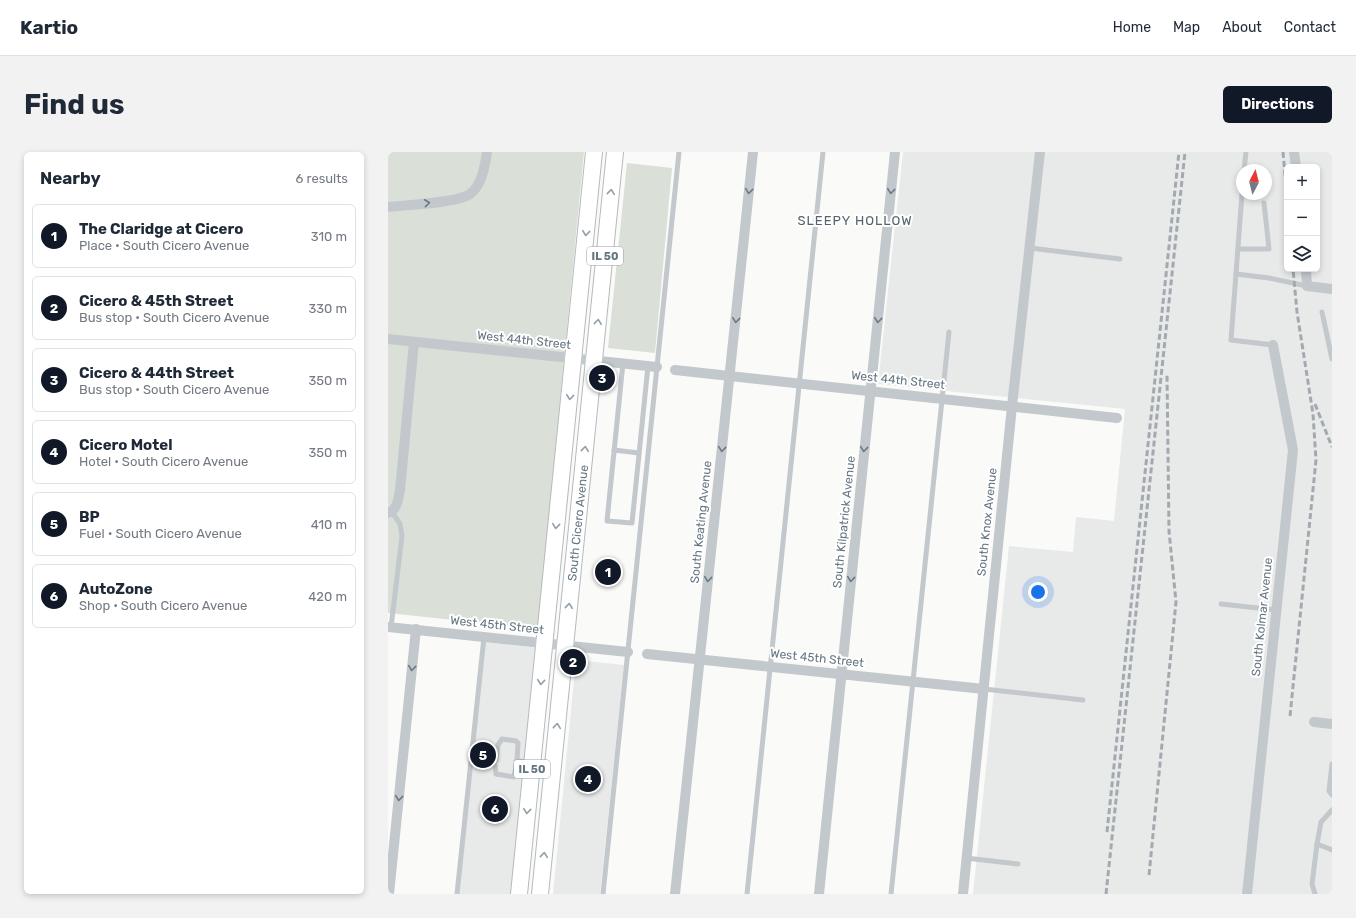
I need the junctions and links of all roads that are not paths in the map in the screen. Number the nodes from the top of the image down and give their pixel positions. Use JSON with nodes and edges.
{"nodes":[{"id":1,"x":487,"y":152,"type":"edge"},
{"id":2,"x":594,"y":152,"type":"edge"},
{"id":3,"x":615,"y":152,"type":"edge"},
{"id":4,"x":679,"y":152,"type":"edge"},
{"id":5,"x":753,"y":152,"type":"edge"},
{"id":6,"x":823,"y":152,"type":"edge"},
{"id":7,"x":895,"y":152,"type":"edge"},
{"id":8,"x":1040,"y":152,"type":"edge"},
{"id":9,"x":1246,"y":152,"type":"edge"},
{"id":10,"x":1294,"y":152,"type":"edge"},
{"id":11,"x":1245,"y":164,"type":"edge"},
{"id":12,"x":1296,"y":164,"type":"edge"},
{"id":13,"x":1242,"y":200,"type":"edge"},
{"id":14,"x":1264,"y":203,"type":"dead end"},
{"id":15,"x":388,"y":207,"type":"edge"},
{"id":16,"x":1030,"y":248,"type":"junction"},
{"id":17,"x":1238,"y":249,"type":"junction"},
{"id":18,"x":1120,"y":259,"type":"dead end"},
{"id":19,"x":1306,"y":272,"type":"edge"},
{"id":20,"x":1236,"y":274,"type":"junction"},
{"id":21,"x":1307,"y":286,"type":"junction"},
{"id":22,"x":1332,"y":289,"type":"edge"},
{"id":23,"x":1322,"y":312,"type":"dead end"},
{"id":24,"x":949,"y":332,"type":"dead end"},
{"id":25,"x":388,"y":339,"type":"edge"},
{"id":26,"x":414,"y":342,"type":"junction"},
{"id":27,"x":1273,"y":345,"type":"joint"},
{"id":28,"x":574,"y":358,"type":"junction"},
{"id":29,"x":1332,"y":359,"type":"edge"},
{"id":30,"x":594,"y":360,"type":"junction"},
{"id":31,"x":623,"y":363,"type":"junction"},
{"id":32,"x":652,"y":366,"type":"junction"},
{"id":33,"x":675,"y":370,"type":"dead end"},
{"id":34,"x":730,"y":376,"type":"junction"},
{"id":35,"x":800,"y":383,"type":"junction"},
{"id":36,"x":870,"y":390,"type":"junction"},
{"id":37,"x":942,"y":398,"type":"junction"},
{"id":38,"x":1012,"y":406,"type":"junction"},
{"id":39,"x":1117,"y":418,"type":"dead end"},
{"id":40,"x":614,"y":450,"type":"junction"},
{"id":41,"x":639,"y":453,"type":"junction"},
{"id":42,"x":390,"y":513,"type":"edge"},
{"id":43,"x":1221,"y":604,"type":"dead end"},
{"id":44,"x":1276,"y":610,"type":"junction"},
{"id":45,"x":390,"y":627,"type":"edge"},
{"id":46,"x":416,"y":629,"type":"junction"},
{"id":47,"x":484,"y":637,"type":"junction"},
{"id":48,"x":544,"y":643,"type":"junction"},
{"id":49,"x":566,"y":645,"type":"junction"},
{"id":50,"x":628,"y":652,"type":"junction"},
{"id":51,"x":647,"y":654,"type":"dead end"},
{"id":52,"x":699,"y":659,"type":"junction"},
{"id":53,"x":771,"y":667,"type":"junction"},
{"id":54,"x":841,"y":674,"type":"junction"},
{"id":55,"x":912,"y":682,"type":"junction"},
{"id":56,"x":984,"y":689,"type":"junction"},
{"id":57,"x":1083,"y":700,"type":"dead end"},
{"id":58,"x":1314,"y":722,"type":"dead end"},
{"id":59,"x":1332,"y":724,"type":"edge"},
{"id":60,"x":521,"y":761,"type":"junction"},
{"id":61,"x":1332,"y":764,"type":"edge"},
{"id":62,"x":1332,"y":795,"type":"edge"},
{"id":63,"x":1332,"y":810,"type":"edge"},
{"id":64,"x":1317,"y":844,"type":"junction"},
{"id":65,"x":1332,"y":850,"type":"edge"},
{"id":66,"x":966,"y":858,"type":"junction"},
{"id":67,"x":1018,"y":864,"type":"dead end"},
{"id":68,"x":1313,"y":893,"type":"edge"},
{"id":69,"x":389,"y":894,"type":"edge"},
{"id":70,"x":457,"y":894,"type":"edge"},
{"id":71,"x":519,"y":894,"type":"edge"},
{"id":72,"x":540,"y":894,"type":"edge"},
{"id":73,"x":603,"y":894,"type":"edge"},
{"id":74,"x":675,"y":894,"type":"edge"},
{"id":75,"x":747,"y":894,"type":"edge"},
{"id":76,"x":818,"y":894,"type":"edge"},
{"id":77,"x":891,"y":894,"type":"edge"},
{"id":78,"x":963,"y":894,"type":"edge"},
{"id":79,"x":1247,"y":894,"type":"edge"}],
"edges":[{"from":15,"to":1,"type":"street","one_way":true},
{"from":2,"to":28,"type":"main road","name":"South Cicero Avenue","number":"IL 50","one_way":true},
{"from":30,"to":3,"type":"main road","name":"South Cicero Avenue","number":"IL 50","one_way":true},
{"from":4,"to":32,"type":"lane"},
{"from":5,"to":34,"type":"street","name":"South Keating Avenue","one_way":true},
{"from":6,"to":35,"type":"lane"},
{"from":7,"to":36,"type":"street","name":"South Kilpatrick Avenue","one_way":true},
{"from":8,"to":16,"type":"street","name":"South Knox Avenue"},
{"from":9,"to":11,"type":"lane"},
{"from":10,"to":12,"type":"street"},
{"from":13,"to":17,"type":"lane"},
{"from":14,"to":17,"type":"lane"},
{"from":16,"to":18,"type":"lane"},
{"from":16,"to":38,"type":"street","name":"South Knox Avenue"},
{"from":17,"to":20,"type":"lane"},
{"from":19,"to":21,"type":"street"},
{"from":20,"to":21,"type":"lane"},
{"from":20,"to":27,"type":"lane"},
{"from":21,"to":22,"type":"street"},
{"from":23,"to":29,"type":"lane"},
{"from":24,"to":37,"type":"lane"},
{"from":25,"to":26,"type":"street","name":"West 44th Street"},
{"from":26,"to":28,"type":"street","name":"West 44th Street"},
{"from":26,"to":42,"type":"street"},
{"from":27,"to":44,"type":"street","name":"South Kolmar Avenue"},
{"from":28,"to":30,"type":"street","name":"West 44th Street"},
{"from":28,"to":48,"type":"main road","name":"South Cicero Avenue","number":"IL 50","one_way":true},
{"from":30,"to":31,"type":"street","name":"West 44th Street"},
{"from":49,"to":30,"type":"main road","name":"South Cicero Avenue","number":"IL 50","one_way":true},
{"from":31,"to":32,"type":"street","name":"West 44th Street"},
{"from":31,"to":40,"type":"lane"},
{"from":32,"to":41,"type":"lane"},
{"from":32,"to":50,"type":"lane"},
{"from":33,"to":34,"type":"street","name":"West 44th Street"},
{"from":34,"to":35,"type":"street","name":"West 44th Street"},
{"from":34,"to":52,"type":"street","name":"South Keating Avenue","one_way":true},
{"from":35,"to":36,"type":"street","name":"West 44th Street"},
{"from":35,"to":53,"type":"lane"},
{"from":36,"to":37,"type":"street","name":"West 44th Street"},
{"from":36,"to":54,"type":"street","name":"South Kilpatrick Avenue","one_way":true},
{"from":37,"to":38,"type":"street","name":"West 44th Street"},
{"from":37,"to":55,"type":"lane"},
{"from":38,"to":39,"type":"street","name":"West 44th Street"},
{"from":38,"to":56,"type":"street","name":"South Knox Avenue"},
{"from":40,"to":41,"type":"lane"},
{"from":40,"to":41,"type":"lane"},
{"from":42,"to":45,"type":"lane"},
{"from":43,"to":44,"type":"lane"},
{"from":44,"to":79,"type":"street","name":"South Kolmar Avenue"},
{"from":45,"to":46,"type":"street","name":"West 45th Street"},
{"from":46,"to":47,"type":"street","name":"West 45th Street"},
{"from":46,"to":69,"type":"street","one_way":true},
{"from":47,"to":48,"type":"street","name":"West 45th Street"},
{"from":47,"to":70,"type":"lane"},
{"from":48,"to":49,"type":"street","name":"West 45th Street"},
{"from":48,"to":60,"type":"main road","name":"South Cicero Avenue","number":"IL 50","one_way":true},
{"from":49,"to":50,"type":"street","name":"West 45th Street"},
{"from":72,"to":49,"type":"main road","name":"South Cicero Avenue","number":"IL 50","one_way":true},
{"from":50,"to":73,"type":"lane"},
{"from":51,"to":52,"type":"street","name":"West 45th Street"},
{"from":52,"to":53,"type":"street","name":"West 45th Street"},
{"from":52,"to":74,"type":"street","name":"South Keating Avenue"},
{"from":53,"to":54,"type":"street","name":"West 45th Street"},
{"from":53,"to":75,"type":"lane"},
{"from":54,"to":55,"type":"street","name":"West 45th Street"},
{"from":54,"to":76,"type":"street","name":"South Kilpatrick Avenue"},
{"from":55,"to":56,"type":"street","name":"West 45th Street"},
{"from":55,"to":77,"type":"lane"},
{"from":56,"to":57,"type":"lane"},
{"from":56,"to":66,"type":"street","name":"South Knox Avenue"},
{"from":58,"to":59,"type":"street"},
{"from":60,"to":60,"type":"lane"},
{"from":60,"to":71,"type":"main road","name":"South Cicero Avenue","number":"IL 50","one_way":true},
{"from":61,"to":62,"type":"lane"},
{"from":63,"to":64,"type":"lane"},
{"from":64,"to":65,"type":"lane"},
{"from":64,"to":68,"type":"lane"},
{"from":66,"to":67,"type":"lane"},
{"from":66,"to":78,"type":"street","name":"South Knox Avenue"}]}
